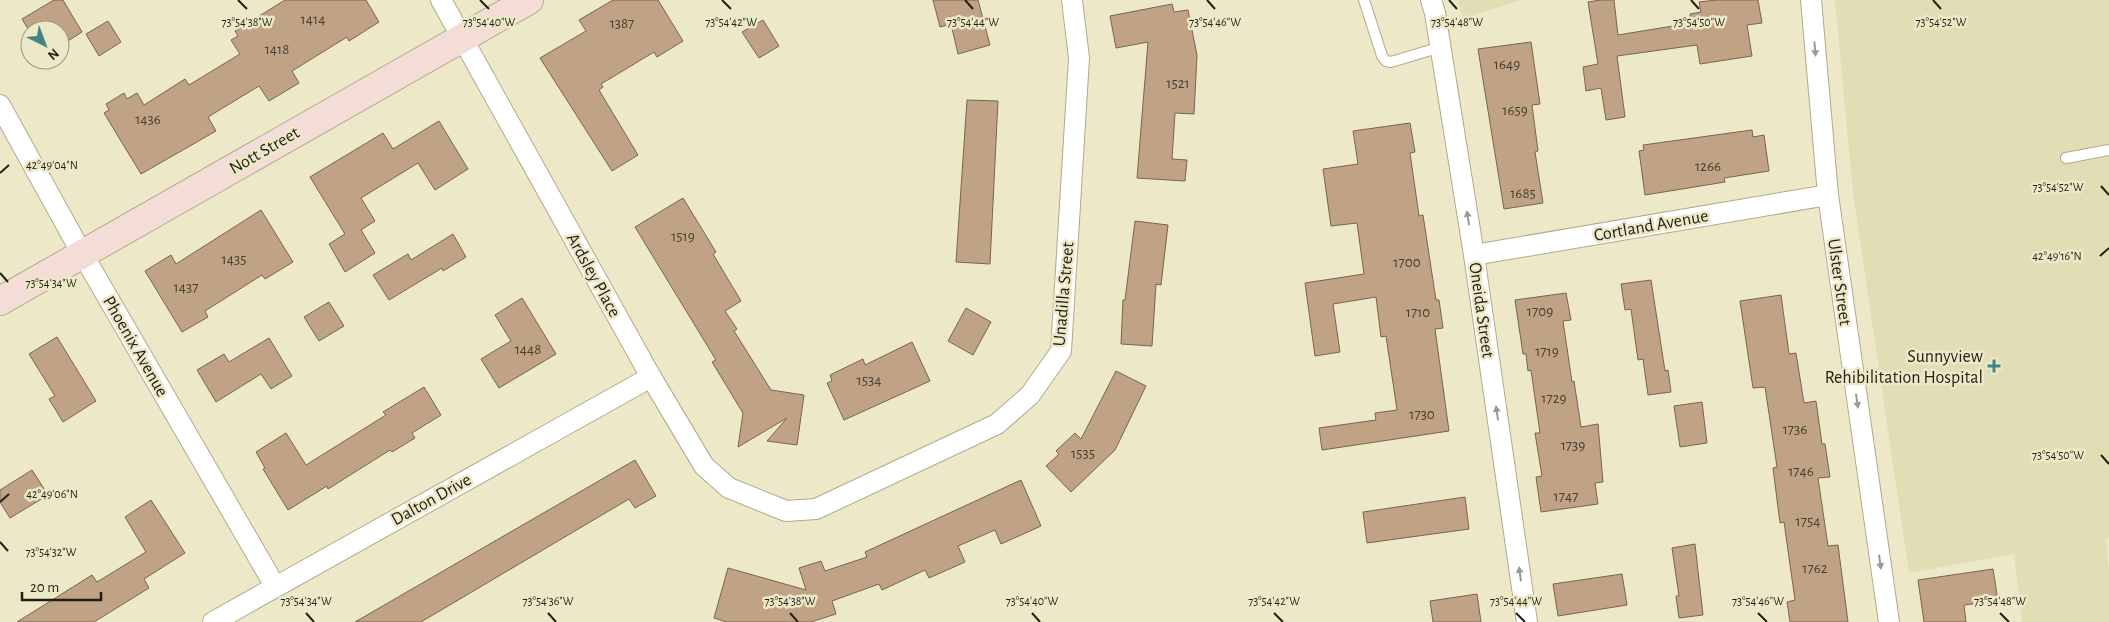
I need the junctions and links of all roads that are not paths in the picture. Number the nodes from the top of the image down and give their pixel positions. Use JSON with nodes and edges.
{"nodes":[{"id":1,"x":441,"y":0,"type":"edge"},
{"id":2,"x":529,"y":0,"type":"edge"},
{"id":3,"x":1072,"y":0,"type":"edge"},
{"id":4,"x":1364,"y":0,"type":"edge"},
{"id":5,"x":1431,"y":0,"type":"edge"},
{"id":6,"x":1811,"y":0,"type":"edge"},
{"id":7,"x":463,"y":37,"type":"junction"},
{"id":8,"x":1441,"y":47,"type":"junction"},
{"id":9,"x":0,"y":105,"type":"edge"},
{"id":10,"x":2109,"y":150,"type":"edge"},
{"id":11,"x":2066,"y":158,"type":"dead end"},
{"id":12,"x":1828,"y":195,"type":"junction"},
{"id":13,"x":82,"y":254,"type":"junction"},
{"id":14,"x":1474,"y":255,"type":"junction"},
{"id":15,"x":0,"y":301,"type":"edge"},
{"id":16,"x":651,"y":377,"type":"junction"},
{"id":17,"x":786,"y":511,"type":"joint"},
{"id":18,"x":275,"y":586,"type":"junction"},
{"id":19,"x":213,"y":622,"type":"edge"},
{"id":20,"x":1527,"y":622,"type":"edge"},
{"id":21,"x":1889,"y":622,"type":"edge"}],
"edges":[{"from":1,"to":7,"type":"street","name":"Ardsley Place"},
{"from":2,"to":7,"type":"main road","name":"Nott Street"},
{"from":3,"to":17,"type":"street","name":"Unadilla Street"},
{"from":4,"to":8,"type":"lane"},
{"from":5,"to":8,"type":"street","name":"Oneida Street"},
{"from":6,"to":12,"type":"street","name":"Ulster Street","one_way":true},
{"from":7,"to":13,"type":"main road","name":"Nott Street"},
{"from":7,"to":16,"type":"street","name":"Ardsley Place"},
{"from":14,"to":8,"type":"street","name":"Oneida Street","one_way":true},
{"from":9,"to":13,"type":"street","name":"Phoenix Avenue"},
{"from":10,"to":11,"type":"lane"},
{"from":12,"to":14,"type":"street","name":"Cortland Avenue"},
{"from":12,"to":21,"type":"street","name":"Ulster Street","one_way":true},
{"from":13,"to":15,"type":"main road","name":"Nott Street"},
{"from":13,"to":18,"type":"street","name":"Phoenix Avenue"},
{"from":20,"to":14,"type":"street","name":"Oneida Street","one_way":true},
{"from":16,"to":17,"type":"street","name":"Ardsley Place"},
{"from":16,"to":18,"type":"street","name":"Dalton Drive"},
{"from":18,"to":19,"type":"street","name":"Dalton Drive"}]}
